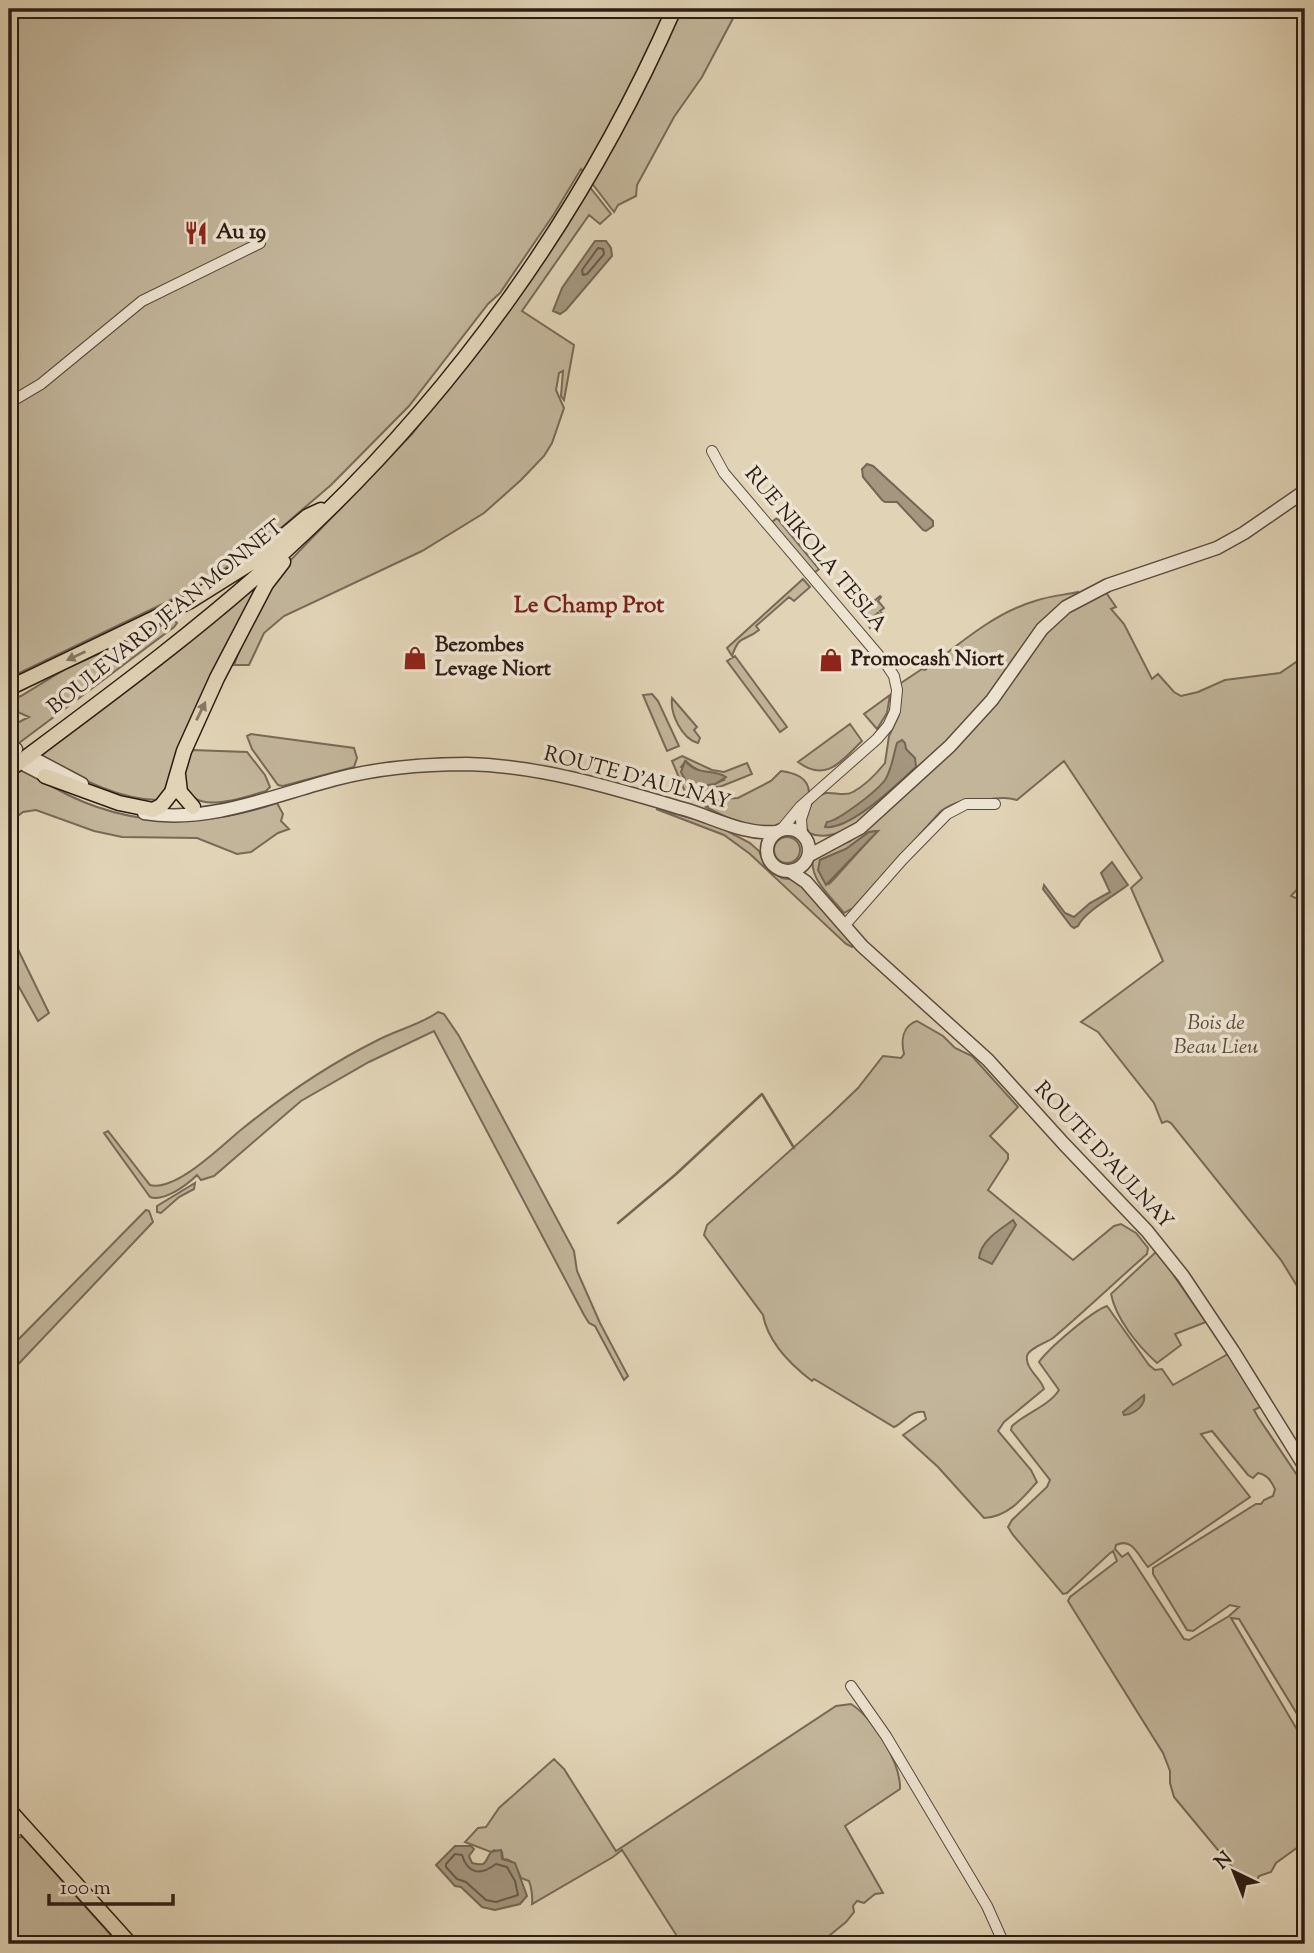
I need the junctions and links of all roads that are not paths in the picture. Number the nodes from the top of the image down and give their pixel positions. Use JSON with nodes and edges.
{"nodes":[{"id":1,"x":668,"y":9,"type":"edge"},
{"id":2,"x":674,"y":9,"type":"edge"},
{"id":3,"x":260,"y":243,"type":"dead end"},
{"id":4,"x":9,"y":403,"type":"edge"},
{"id":5,"x":712,"y":451,"type":"dead end"},
{"id":6,"x":1305,"y":491,"type":"edge"},
{"id":7,"x":321,"y":514,"type":"junction"},
{"id":8,"x":9,"y":688,"type":"edge"},
{"id":9,"x":9,"y":763,"type":"edge"},
{"id":10,"x":9,"y":770,"type":"edge"},
{"id":11,"x":178,"y":775,"type":"junction"},
{"id":12,"x":45,"y":776,"type":"junction"},
{"id":13,"x":807,"y":802,"type":"junction"},
{"id":14,"x":995,"y":804,"type":"dead end"},
{"id":15,"x":161,"y":806,"type":"junction"},
{"id":16,"x":193,"y":807,"type":"junction"},
{"id":17,"x":229,"y":808,"type":"junction"},
{"id":18,"x":738,"y":828,"type":"junction"},
{"id":19,"x":779,"y":831,"type":"junction"},
{"id":20,"x":849,"y":835,"type":"junction"},
{"id":21,"x":804,"y":836,"type":"junction"},
{"id":22,"x":766,"y":851,"type":"junction"},
{"id":23,"x":808,"y":858,"type":"junction"},
{"id":24,"x":790,"y":871,"type":"junction"},
{"id":25,"x":829,"y":907,"type":"junction"},
{"id":26,"x":844,"y":926,"type":"junction"},
{"id":27,"x":1305,"y":1467,"type":"edge"},
{"id":28,"x":851,"y":1686,"type":"dead end"},
{"id":29,"x":9,"y":1810,"type":"edge"},
{"id":30,"x":24,"y":1827,"type":"junction"},
{"id":31,"x":9,"y":1833,"type":"edge"},
{"id":32,"x":1305,"y":1937,"type":"edge"},
{"id":33,"x":130,"y":1944,"type":"edge"},
{"id":34,"x":1004,"y":1944,"type":"edge"},
{"id":35,"x":1296,"y":1944,"type":"edge"}],
"edges":[{"from":1,"to":7,"type":"main road","name":"BOULEVARD JEAN MONNET"},
{"from":2,"to":7,"type":"main road","name":"BOULEVARD JEAN MONNET"},
{"from":3,"to":4,"type":"street"},
{"from":5,"to":13,"type":"street","name":"RUE NIKOLA TESLA"},
{"from":6,"to":20,"type":"street"},
{"from":7,"to":8,"type":"main road","one_way":true},
{"from":7,"to":9,"type":"main road","name":"BOULEVARD JEAN MONNET"},
{"from":7,"to":10,"type":"main road","name":"BOULEVARD JEAN MONNET"},
{"from":11,"to":7,"type":"main road","one_way":true},
{"from":11,"to":15,"type":"main road"},
{"from":11,"to":16,"type":"main road"},
{"from":12,"to":15,"type":"main road"},
{"from":12,"to":15,"type":"street"},
{"from":12,"to":17,"type":"street"},
{"from":13,"to":19,"type":"street","name":"RUE NIKOLA TESLA"},
{"from":13,"to":21,"type":"street"},
{"from":14,"to":26,"type":"street"},
{"from":15,"to":16,"type":"street"},
{"from":16,"to":17,"type":"street"},
{"from":17,"to":18,"type":"street","name":"ROUTE D'AULNAY"},
{"from":18,"to":19,"type":"street","name":"ROUTE D'AULNAY"},
{"from":18,"to":22,"type":"street","name":"ROUTE D'AULNAY"},
{"from":19,"to":21,"type":"street"},
{"from":19,"to":22,"type":"street"},
{"from":20,"to":21,"type":"street"},
{"from":20,"to":23,"type":"street"},
{"from":21,"to":23,"type":"street"},
{"from":22,"to":24,"type":"street"},
{"from":23,"to":24,"type":"street"},
{"from":23,"to":25,"type":"street","name":"ROUTE D'AULNAY"},
{"from":24,"to":25,"type":"street","name":"ROUTE D'AULNAY"},
{"from":25,"to":26,"type":"street","name":"ROUTE D'AULNAY"},
{"from":26,"to":27,"type":"street","name":"ROUTE D'AULNAY"},
{"from":28,"to":34,"type":"street"},
{"from":29,"to":30,"type":"main road"},
{"from":30,"to":31,"type":"street"},
{"from":30,"to":33,"type":"main road"},
{"from":32,"to":35,"type":"street"}]}
